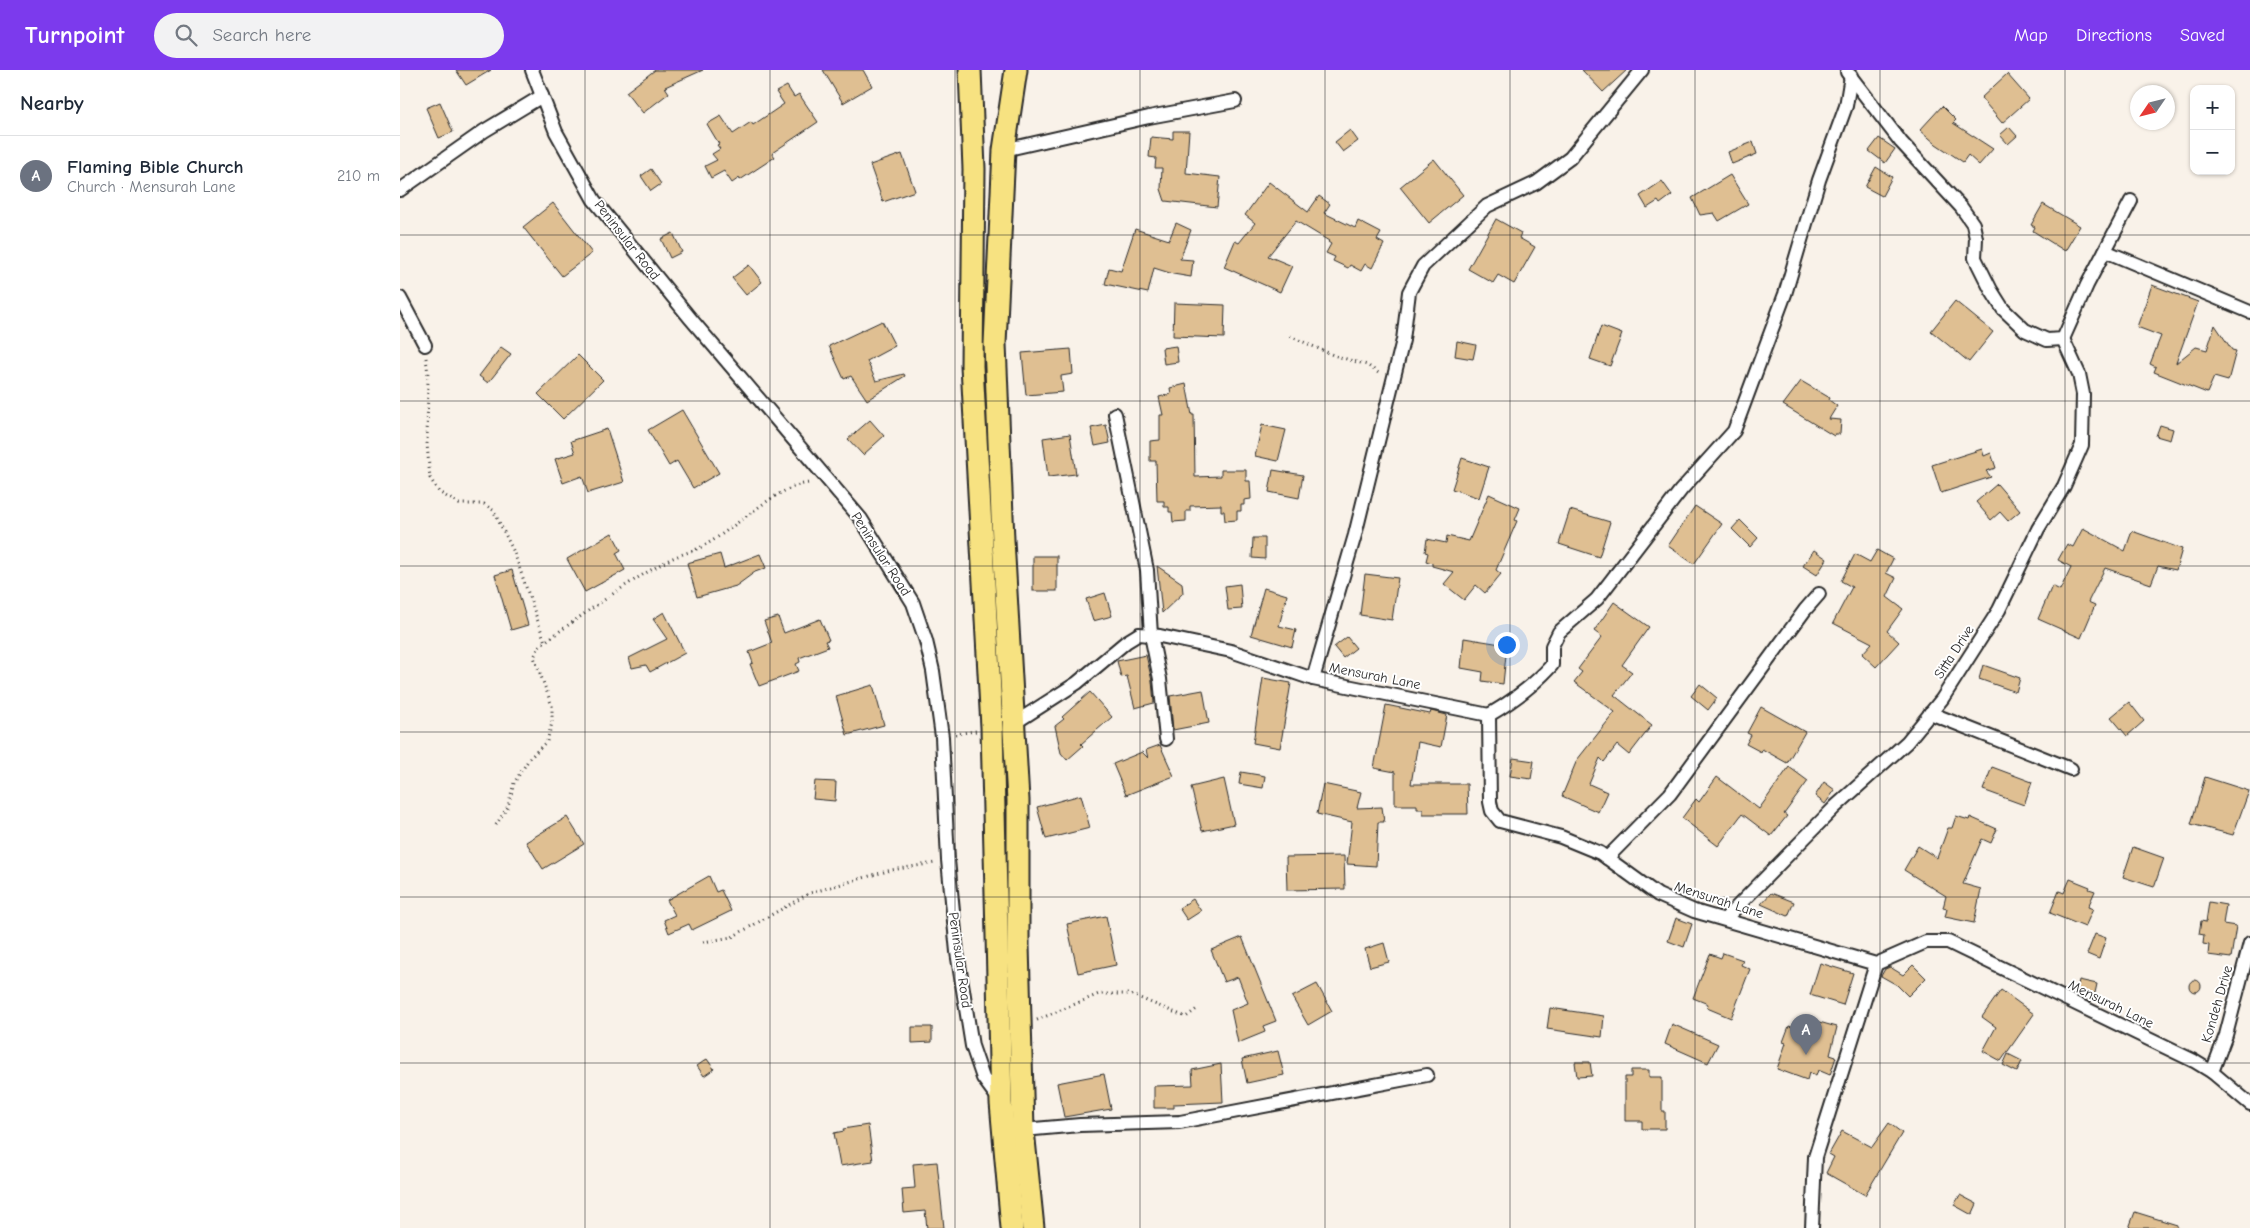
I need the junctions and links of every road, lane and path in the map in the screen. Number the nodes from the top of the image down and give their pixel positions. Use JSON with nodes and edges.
{"nodes":[{"id":1,"x":532,"y":70,"type":"edge"},
{"id":2,"x":970,"y":70,"type":"edge"},
{"id":3,"x":1016,"y":70,"type":"edge"},
{"id":4,"x":1642,"y":70,"type":"edge"},
{"id":5,"x":1848,"y":73,"type":"edge"},
{"id":6,"x":542,"y":96,"type":"junction"},
{"id":7,"x":1235,"y":101,"type":"dead end"},
{"id":8,"x":1004,"y":150,"type":"junction"},
{"id":9,"x":400,"y":190,"type":"edge"},
{"id":10,"x":2130,"y":201,"type":"dead end"},
{"id":11,"x":2105,"y":251,"type":"junction"},
{"id":12,"x":400,"y":298,"type":"edge"},
{"id":13,"x":2250,"y":312,"type":"edge"},
{"id":14,"x":1290,"y":336,"type":"dead end"},
{"id":15,"x":2063,"y":338,"type":"junction"},
{"id":16,"x":425,"y":345,"type":"joint"},
{"id":17,"x":1393,"y":383,"type":"junction"},
{"id":18,"x":1114,"y":414,"type":"dead end"},
{"id":19,"x":831,"y":484,"type":"junction"},
{"id":20,"x":1819,"y":594,"type":"dead end"},
{"id":21,"x":1151,"y":635,"type":"junction"},
{"id":22,"x":545,"y":642,"type":"junction"},
{"id":23,"x":1313,"y":679,"type":"junction"},
{"id":24,"x":1930,"y":713,"type":"junction"},
{"id":25,"x":1489,"y":715,"type":"junction"},
{"id":26,"x":1013,"y":724,"type":"junction"},
{"id":27,"x":992,"y":728,"type":"junction"},
{"id":28,"x":942,"y":737,"type":"junction"},
{"id":29,"x":1166,"y":739,"type":"dead end"},
{"id":30,"x":2072,"y":769,"type":"dead end"},
{"id":31,"x":496,"y":825,"type":"dead end"},
{"id":32,"x":1607,"y":858,"type":"junction"},
{"id":33,"x":948,"y":860,"type":"junction"},
{"id":34,"x":1725,"y":919,"type":"junction"},
{"id":35,"x":703,"y":942,"type":"dead end"},
{"id":36,"x":2250,"y":943,"type":"edge"},
{"id":37,"x":1876,"y":964,"type":"junction"},
{"id":38,"x":1197,"y":1009,"type":"dead end"},
{"id":39,"x":1020,"y":1026,"type":"junction"},
{"id":40,"x":2212,"y":1072,"type":"junction"},
{"id":41,"x":1427,"y":1075,"type":"dead end"},
{"id":42,"x":1001,"y":1103,"type":"junction"},
{"id":43,"x":2250,"y":1104,"type":"edge"},
{"id":44,"x":1023,"y":1130,"type":"junction"},
{"id":45,"x":1012,"y":1228,"type":"edge"},
{"id":46,"x":1033,"y":1228,"type":"edge"},
{"id":47,"x":1812,"y":1228,"type":"edge"}],
"edges":[{"from":1,"to":6,"type":"street","name":"Peninsular Road"},
{"from":2,"to":27,"type":"main road"},
{"from":3,"to":8,"type":"main road"},
{"from":4,"to":17,"type":"street"},
{"from":5,"to":15,"type":"street"},
{"from":5,"to":25,"type":"street"},
{"from":6,"to":9,"type":"street"},
{"from":6,"to":19,"type":"street","name":"Peninsular Road"},
{"from":7,"to":8,"type":"street"},
{"from":8,"to":26,"type":"main road"},
{"from":10,"to":11,"type":"street"},
{"from":11,"to":13,"type":"street"},
{"from":11,"to":15,"type":"street"},
{"from":12,"to":16,"type":"street"},
{"from":14,"to":17,"type":"path"},
{"from":15,"to":24,"type":"street","name":"Sitta Drive"},
{"from":16,"to":22,"type":"path"},
{"from":17,"to":23,"type":"street"},
{"from":18,"to":21,"type":"street"},
{"from":19,"to":22,"type":"path"},
{"from":19,"to":28,"type":"street","name":"Peninsular Road"},
{"from":20,"to":32,"type":"street"},
{"from":21,"to":23,"type":"street","name":"Mensurah Lane"},
{"from":21,"to":26,"type":"street","name":"Mensurah Lane"},
{"from":21,"to":29,"type":"street"},
{"from":22,"to":31,"type":"path"},
{"from":23,"to":25,"type":"street","name":"Mensurah Lane"},
{"from":24,"to":30,"type":"street"},
{"from":24,"to":34,"type":"street","name":"Sitta Drive"},
{"from":25,"to":32,"type":"street","name":"Mensurah Lane"},
{"from":26,"to":39,"type":"main road"},
{"from":27,"to":28,"type":"path"},
{"from":27,"to":42,"type":"main road"},
{"from":28,"to":33,"type":"street","name":"Peninsular Road"},
{"from":32,"to":34,"type":"street","name":"Mensurah Lane"},
{"from":33,"to":35,"type":"path"},
{"from":33,"to":42,"type":"street","name":"Peninsular Road"},
{"from":34,"to":37,"type":"street","name":"Mensurah Lane"},
{"from":36,"to":40,"type":"street","name":"Kondeh Drive"},
{"from":37,"to":40,"type":"street","name":"Mensurah Lane"},
{"from":37,"to":47,"type":"street"},
{"from":38,"to":39,"type":"path"},
{"from":39,"to":44,"type":"main road"},
{"from":40,"to":43,"type":"street","name":"Mensurah Lane"},
{"from":41,"to":44,"type":"street"},
{"from":42,"to":45,"type":"main road"},
{"from":44,"to":46,"type":"main road"}]}
